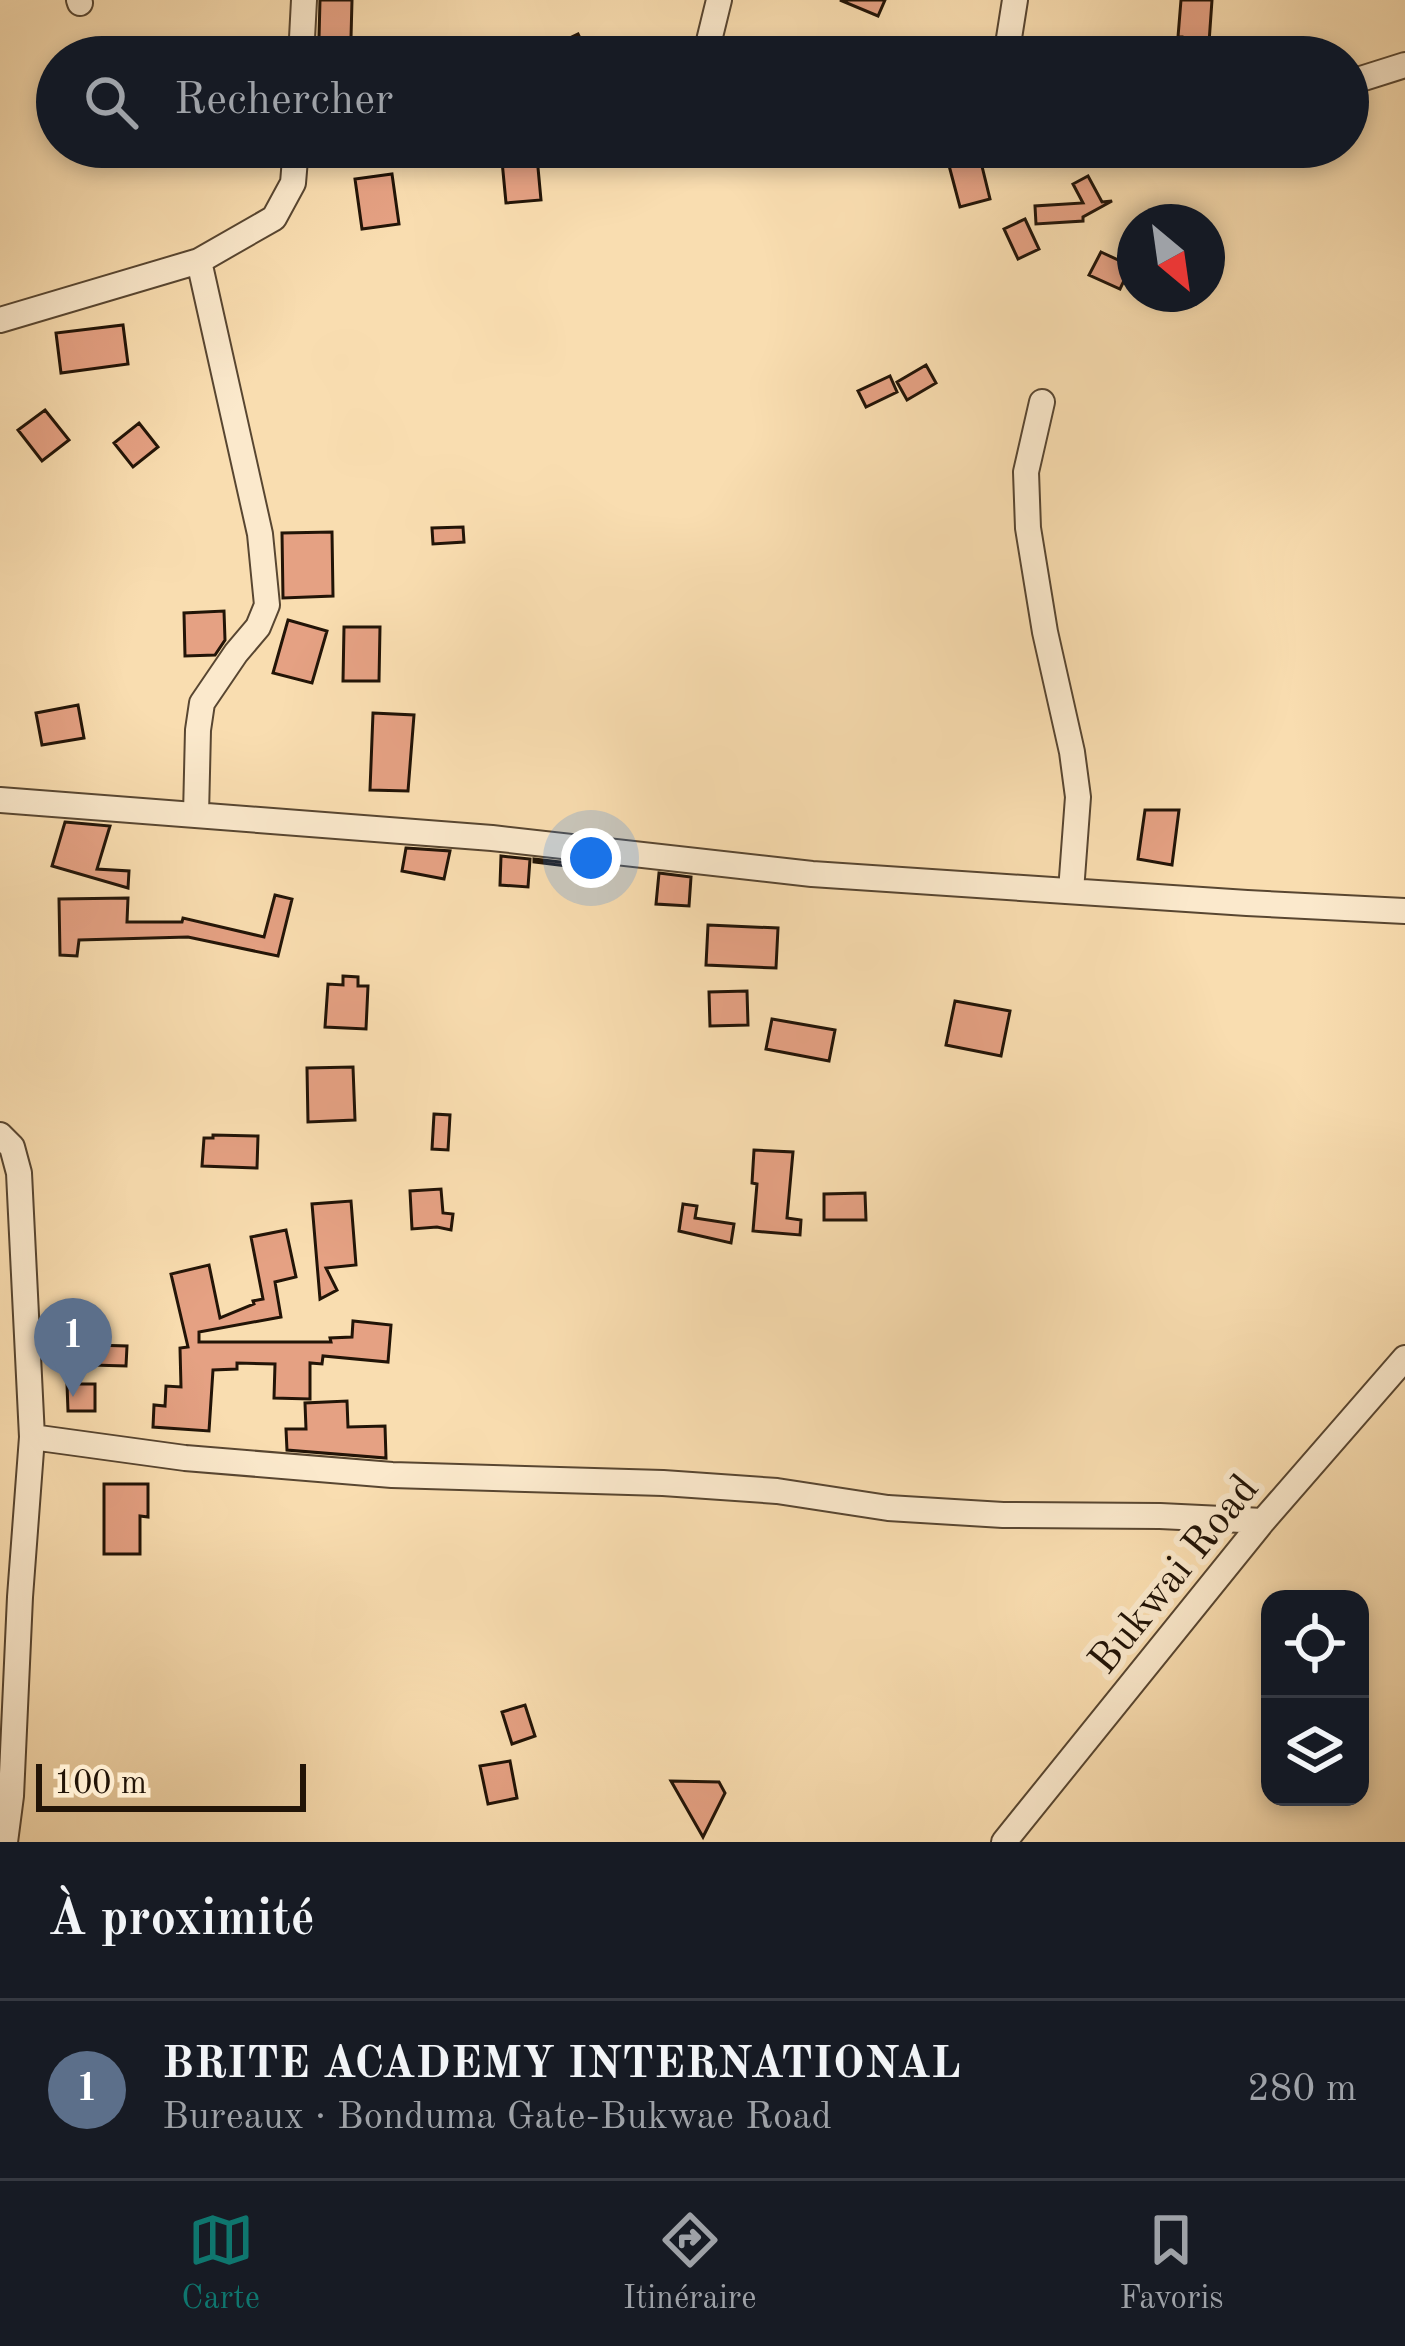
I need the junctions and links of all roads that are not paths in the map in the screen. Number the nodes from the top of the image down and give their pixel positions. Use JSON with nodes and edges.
{"nodes":[{"id":1,"x":304,"y":0,"type":"edge"},
{"id":2,"x":719,"y":0,"type":"edge"},
{"id":3,"x":1015,"y":0,"type":"edge"},
{"id":4,"x":302,"y":36,"type":"edge"},
{"id":5,"x":710,"y":36,"type":"edge"},
{"id":6,"x":1009,"y":36,"type":"edge"},
{"id":7,"x":1405,"y":64,"type":"edge"},
{"id":8,"x":1369,"y":76,"type":"edge"},
{"id":9,"x":294,"y":168,"type":"edge"},
{"id":10,"x":199,"y":261,"type":"junction"},
{"id":11,"x":0,"y":320,"type":"edge"},
{"id":12,"x":1042,"y":402,"type":"dead end"},
{"id":13,"x":0,"y":800,"type":"edge"},
{"id":14,"x":196,"y":815,"type":"junction"},
{"id":15,"x":1070,"y":891,"type":"junction"},
{"id":16,"x":1405,"y":910,"type":"edge"},
{"id":17,"x":0,"y":1135,"type":"edge"},
{"id":18,"x":1405,"y":1358,"type":"edge"},
{"id":19,"x":32,"y":1437,"type":"junction"},
{"id":20,"x":1263,"y":1521,"type":"junction"},
{"id":21,"x":10,"y":1598,"type":"edge"},
{"id":22,"x":5,"y":1842,"type":"edge"},
{"id":23,"x":1004,"y":1842,"type":"edge"}],
"edges":[{"from":1,"to":4,"type":"street"},
{"from":2,"to":5,"type":"street"},
{"from":3,"to":6,"type":"street"},
{"from":7,"to":8,"type":"street"},
{"from":9,"to":10,"type":"street"},
{"from":10,"to":11,"type":"street"},
{"from":10,"to":14,"type":"street"},
{"from":12,"to":15,"type":"street"},
{"from":13,"to":14,"type":"street"},
{"from":14,"to":15,"type":"street"},
{"from":15,"to":16,"type":"street"},
{"from":17,"to":19,"type":"street"},
{"from":18,"to":20,"type":"street","name":"Bukwai Road"},
{"from":19,"to":20,"type":"street"},
{"from":19,"to":21,"type":"street"},
{"from":20,"to":23,"type":"street","name":"Bukwai Road"},
{"from":21,"to":22,"type":"street"}]}
